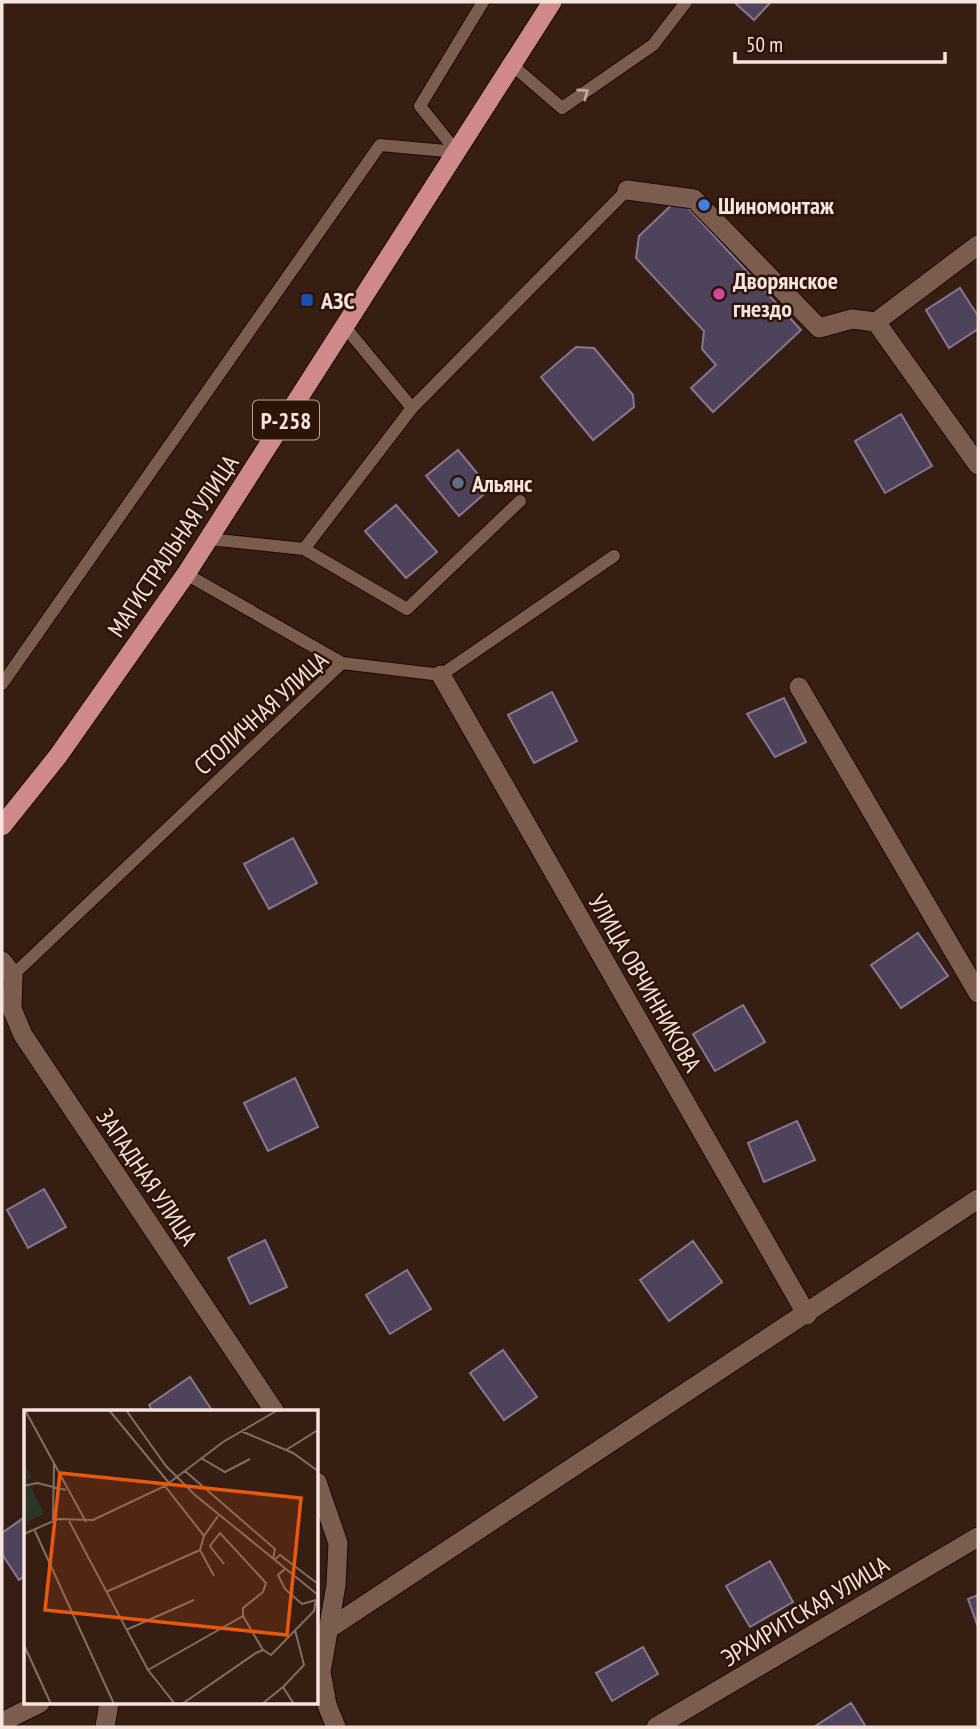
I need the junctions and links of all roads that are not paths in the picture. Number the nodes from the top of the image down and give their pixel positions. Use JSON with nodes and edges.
{"nodes":[{"id":1,"x":483,"y":2,"type":"edge"},
{"id":2,"x":552,"y":2,"type":"edge"},
{"id":3,"x":686,"y":2,"type":"edge"},
{"id":4,"x":512,"y":65,"type":"junction"},
{"id":5,"x":457,"y":152,"type":"junction"},
{"id":6,"x":627,"y":190,"type":"joint"},
{"id":7,"x":978,"y":245,"type":"edge"},
{"id":8,"x":876,"y":322,"type":"junction"},
{"id":9,"x":345,"y":327,"type":"junction"},
{"id":10,"x":412,"y":408,"type":"junction"},
{"id":11,"x":978,"y":465,"type":"edge"},
{"id":12,"x":520,"y":501,"type":"dead end"},
{"id":13,"x":209,"y":539,"type":"junction"},
{"id":14,"x":304,"y":549,"type":"junction"},
{"id":15,"x":614,"y":556,"type":"dead end"},
{"id":16,"x":186,"y":574,"type":"junction"},
{"id":17,"x":342,"y":663,"type":"junction"},
{"id":18,"x":441,"y":675,"type":"junction"},
{"id":19,"x":2,"y":684,"type":"edge"},
{"id":20,"x":799,"y":687,"type":"dead end"},
{"id":21,"x":2,"y":826,"type":"edge"},
{"id":22,"x":7,"y":968,"type":"edge"},
{"id":23,"x":978,"y":993,"type":"edge"},
{"id":24,"x":978,"y":1199,"type":"edge"},
{"id":25,"x":807,"y":1315,"type":"junction"},
{"id":26,"x":274,"y":1410,"type":"edge"},
{"id":27,"x":318,"y":1488,"type":"edge"},
{"id":28,"x":322,"y":1511,"type":"edge"},
{"id":29,"x":978,"y":1537,"type":"edge"},
{"id":30,"x":327,"y":1630,"type":"junction"},
{"id":31,"x":38,"y":1704,"type":"edge"},
{"id":32,"x":109,"y":1704,"type":"edge"},
{"id":33,"x":2,"y":1722,"type":"edge"},
{"id":34,"x":105,"y":1727,"type":"edge"},
{"id":35,"x":336,"y":1727,"type":"edge"},
{"id":36,"x":656,"y":1727,"type":"edge"}],
"edges":[{"from":1,"to":5,"type":"lane"},
{"from":2,"to":4,"type":"highway","name":"МАГИСТРАЛЬНАЯ УЛИЦА","number":"Р-258"},
{"from":4,"to":3,"type":"lane","one_way":true},
{"from":4,"to":5,"type":"highway","name":"МАГИСТРАЛЬНАЯ УЛИЦА","number":"Р-258"},
{"from":5,"to":9,"type":"highway","name":"МАГИСТРАЛЬНАЯ УЛИЦА","number":"Р-258"},
{"from":5,"to":19,"type":"lane"},
{"from":6,"to":8,"type":"street"},
{"from":6,"to":10,"type":"lane"},
{"from":7,"to":8,"type":"street"},
{"from":8,"to":11,"type":"street"},
{"from":9,"to":10,"type":"lane"},
{"from":9,"to":13,"type":"highway","name":"МАГИСТРАЛЬНАЯ УЛИЦА","number":"Р-258"},
{"from":10,"to":14,"type":"lane"},
{"from":12,"to":14,"type":"lane"},
{"from":13,"to":14,"type":"lane"},
{"from":13,"to":16,"type":"highway","name":"МАГИСТРАЛЬНАЯ УЛИЦА","number":"Р-258"},
{"from":15,"to":18,"type":"lane"},
{"from":16,"to":17,"type":"lane"},
{"from":16,"to":21,"type":"highway","name":"МАГИСТРАЛЬНАЯ УЛИЦА","number":"Р-258"},
{"from":17,"to":18,"type":"lane","name":"СТОЛИЧНАЯ УЛИЦА"},
{"from":17,"to":22,"type":"lane","name":"СТОЛИЧНАЯ УЛИЦА"},
{"from":18,"to":25,"type":"street","name":"УЛИЦА ОВЧИННИКОВА"},
{"from":20,"to":23,"type":"street"},
{"from":22,"to":26,"type":"street","name":"ЗАПАДНАЯ УЛИЦА"},
{"from":24,"to":25,"type":"street"},
{"from":25,"to":30,"type":"street"},
{"from":27,"to":28,"type":"street"},
{"from":28,"to":30,"type":"street"},
{"from":29,"to":36,"type":"street","name":"ЭРХИРИТСКАЯ УЛИЦА"},
{"from":30,"to":35,"type":"street"},
{"from":31,"to":33,"type":"street"},
{"from":32,"to":34,"type":"street"}]}
